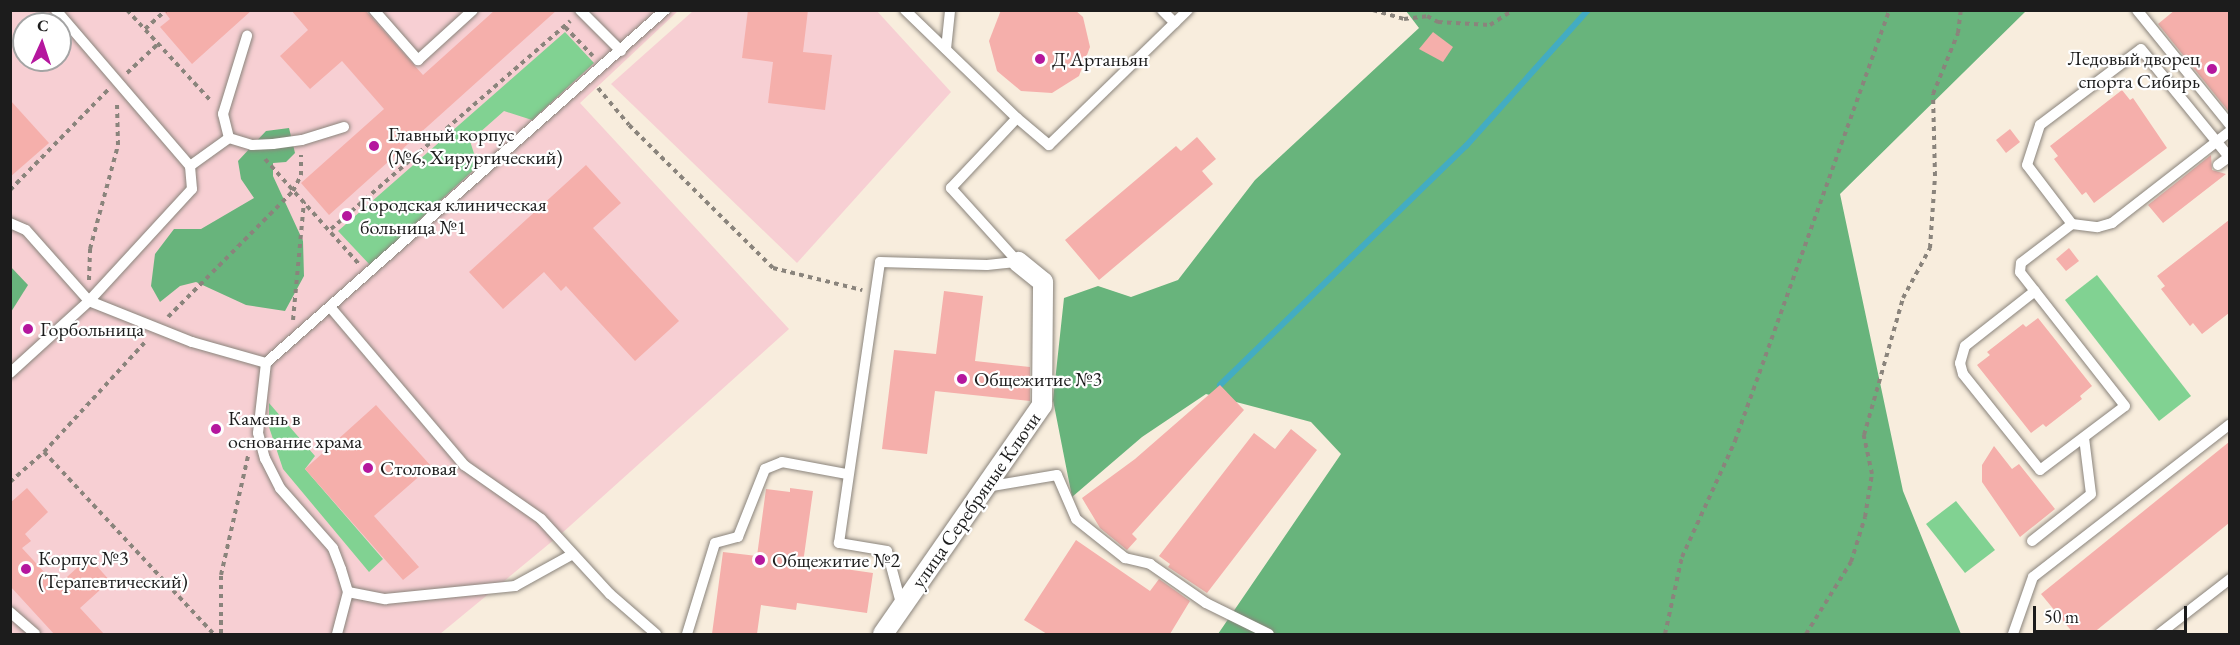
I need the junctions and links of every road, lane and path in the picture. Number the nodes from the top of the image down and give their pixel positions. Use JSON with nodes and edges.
{"nodes":[{"id":1,"x":56,"y":10,"type":"edge"},
{"id":2,"x":166,"y":10,"type":"edge"},
{"id":3,"x":374,"y":10,"type":"edge"},
{"id":4,"x":474,"y":10,"type":"edge"},
{"id":5,"x":580,"y":10,"type":"edge"},
{"id":6,"x":665,"y":10,"type":"edge"},
{"id":7,"x":905,"y":10,"type":"edge"},
{"id":8,"x":950,"y":10,"type":"edge"},
{"id":9,"x":1162,"y":10,"type":"edge"},
{"id":10,"x":1188,"y":10,"type":"edge"},
{"id":11,"x":1373,"y":10,"type":"edge"},
{"id":12,"x":1513,"y":10,"type":"edge"},
{"id":13,"x":1889,"y":10,"type":"edge"},
{"id":14,"x":1961,"y":10,"type":"edge"},
{"id":15,"x":2137,"y":10,"type":"edge"},
{"id":16,"x":1175,"y":23,"type":"junction"},
{"id":17,"x":145,"y":29,"type":"dead end"},
{"id":18,"x":246,"y":36,"type":"dead end"},
{"id":19,"x":158,"y":44,"type":"dead end"},
{"id":20,"x":946,"y":49,"type":"junction"},
{"id":21,"x":621,"y":51,"type":"junction"},
{"id":22,"x":602,"y":65,"type":"junction"},
{"id":23,"x":589,"y":79,"type":"junction"},
{"id":24,"x":116,"y":82,"type":"junction"},
{"id":25,"x":1017,"y":118,"type":"junction"},
{"id":26,"x":2229,"y":125,"type":"edge"},
{"id":27,"x":344,"y":127,"type":"dead end"},
{"id":28,"x":2229,"y":131,"type":"edge"},
{"id":29,"x":229,"y":138,"type":"junction"},
{"id":30,"x":302,"y":140,"type":"junction"},
{"id":31,"x":2217,"y":142,"type":"junction"},
{"id":32,"x":2229,"y":158,"type":"edge"},
{"id":33,"x":2218,"y":165,"type":"dead end"},
{"id":34,"x":190,"y":166,"type":"junction"},
{"id":35,"x":10,"y":190,"type":"edge"},
{"id":36,"x":293,"y":191,"type":"dead end"},
{"id":37,"x":304,"y":201,"type":"dead end"},
{"id":38,"x":10,"y":223,"type":"edge"},
{"id":39,"x":2072,"y":224,"type":"junction"},
{"id":40,"x":331,"y":229,"type":"dead end"},
{"id":41,"x":1018,"y":262,"type":"junction"},
{"id":42,"x":2035,"y":291,"type":"junction"},
{"id":43,"x":874,"y":292,"type":"junction"},
{"id":44,"x":89,"y":302,"type":"junction"},
{"id":45,"x":331,"y":308,"type":"junction"},
{"id":46,"x":291,"y":341,"type":"junction"},
{"id":47,"x":266,"y":363,"type":"junction"},
{"id":48,"x":10,"y":373,"type":"edge"},
{"id":49,"x":2229,"y":424,"type":"edge"},
{"id":50,"x":258,"y":434,"type":"junction"},
{"id":51,"x":2084,"y":438,"type":"junction"},
{"id":52,"x":44,"y":452,"type":"dead end"},
{"id":53,"x":846,"y":474,"type":"junction"},
{"id":54,"x":983,"y":488,"type":"junction"},
{"id":55,"x":2032,"y":541,"type":"dead end"},
{"id":56,"x":573,"y":554,"type":"junction"},
{"id":57,"x":2229,"y":579,"type":"edge"},
{"id":58,"x":348,"y":592,"type":"junction"},
{"id":59,"x":902,"y":607,"type":"junction"},
{"id":60,"x":10,"y":612,"type":"edge"},
{"id":61,"x":35,"y":634,"type":"edge"},
{"id":62,"x":214,"y":634,"type":"edge"},
{"id":63,"x":221,"y":634,"type":"edge"},
{"id":64,"x":337,"y":634,"type":"edge"},
{"id":65,"x":656,"y":634,"type":"edge"},
{"id":66,"x":687,"y":634,"type":"edge"},
{"id":67,"x":883,"y":634,"type":"edge"},
{"id":68,"x":1269,"y":634,"type":"edge"},
{"id":69,"x":1665,"y":634,"type":"edge"},
{"id":70,"x":1806,"y":634,"type":"edge"},
{"id":71,"x":2013,"y":634,"type":"edge"},
{"id":72,"x":2159,"y":634,"type":"edge"}],
"edges":[{"from":1,"to":24,"type":"lane"},
{"from":2,"to":17,"type":"path"},
{"from":3,"to":4,"type":"lane"},
{"from":5,"to":21,"type":"lane"},
{"from":6,"to":21,"type":"lane"},
{"from":7,"to":20,"type":"lane"},
{"from":8,"to":20,"type":"lane"},
{"from":9,"to":16,"type":"lane"},
{"from":10,"to":16,"type":"lane"},
{"from":11,"to":12,"type":"path"},
{"from":13,"to":69,"type":"path"},
{"from":14,"to":70,"type":"path"},
{"from":15,"to":26,"type":"lane"},
{"from":16,"to":25,"type":"lane"},
{"from":18,"to":29,"type":"lane"},
{"from":19,"to":24,"type":"path"},
{"from":20,"to":25,"type":"lane"},
{"from":21,"to":22,"type":"lane"},
{"from":22,"to":23,"type":"lane"},
{"from":22,"to":40,"type":"path"},
{"from":23,"to":43,"type":"path"},
{"from":23,"to":45,"type":"lane"},
{"from":24,"to":34,"type":"lane"},
{"from":24,"to":35,"type":"path"},
{"from":24,"to":44,"type":"path"},
{"from":25,"to":41,"type":"lane"},
{"from":27,"to":30,"type":"lane"},
{"from":28,"to":31,"type":"lane"},
{"from":29,"to":30,"type":"lane"},
{"from":29,"to":34,"type":"lane"},
{"from":30,"to":36,"type":"path"},
{"from":31,"to":32,"type":"lane"},
{"from":31,"to":39,"type":"lane"},
{"from":31,"to":39,"type":"lane"},
{"from":32,"to":33,"type":"lane"},
{"from":34,"to":44,"type":"lane"},
{"from":37,"to":46,"type":"path"},
{"from":38,"to":44,"type":"lane"},
{"from":39,"to":42,"type":"lane"},
{"from":41,"to":43,"type":"lane"},
{"from":41,"to":54,"type":"street","name":"улица Серебряные Ключи"},
{"from":42,"to":51,"type":"lane"},
{"from":42,"to":51,"type":"lane"},
{"from":43,"to":53,"type":"lane"},
{"from":44,"to":47,"type":"lane"},
{"from":44,"to":48,"type":"lane"},
{"from":45,"to":46,"type":"lane"},
{"from":45,"to":56,"type":"lane"},
{"from":46,"to":47,"type":"lane"},
{"from":47,"to":50,"type":"lane"},
{"from":49,"to":71,"type":"lane"},
{"from":50,"to":58,"type":"lane"},
{"from":50,"to":63,"type":"path"},
{"from":51,"to":55,"type":"lane"},
{"from":52,"to":62,"type":"path"},
{"from":53,"to":59,"type":"lane"},
{"from":53,"to":66,"type":"lane"},
{"from":54,"to":59,"type":"street","name":"улица Серебряные Ключи"},
{"from":54,"to":68,"type":"lane"},
{"from":56,"to":58,"type":"lane"},
{"from":56,"to":65,"type":"lane"},
{"from":57,"to":72,"type":"lane"},
{"from":58,"to":64,"type":"lane"},
{"from":59,"to":67,"type":"street","name":"улица Серебряные Ключи"},
{"from":60,"to":61,"type":"lane"}]}
